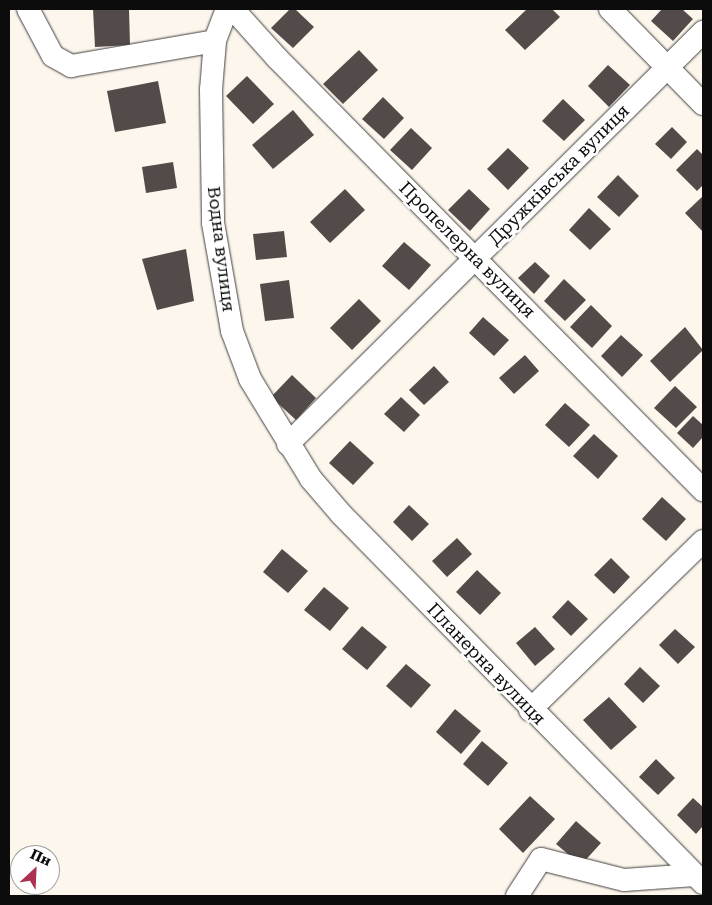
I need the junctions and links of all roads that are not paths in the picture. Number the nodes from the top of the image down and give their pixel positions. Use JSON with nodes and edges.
{"nodes":[{"id":1,"x":28,"y":9,"type":"edge"},
{"id":2,"x":227,"y":9,"type":"edge"},
{"id":3,"x":233,"y":9,"type":"edge"},
{"id":4,"x":610,"y":9,"type":"edge"},
{"id":5,"x":703,"y":32,"type":"edge"},
{"id":6,"x":215,"y":41,"type":"junction"},
{"id":7,"x":668,"y":68,"type":"junction"},
{"id":8,"x":703,"y":104,"type":"edge"},
{"id":9,"x":475,"y":259,"type":"junction"},
{"id":10,"x":288,"y":444,"type":"junction"},
{"id":11,"x":703,"y":490,"type":"edge"},
{"id":12,"x":703,"y":541,"type":"edge"},
{"id":13,"x":530,"y":710,"type":"junction"},
{"id":14,"x":699,"y":879,"type":"edge"},
{"id":15,"x":517,"y":896,"type":"edge"}],
"edges":[{"from":1,"to":6,"type":"street"},
{"from":2,"to":6,"type":"street","name":"Водна вулиця"},
{"from":3,"to":9,"type":"street","name":"Пропелерна вулиця"},
{"from":4,"to":7,"type":"street"},
{"from":5,"to":7,"type":"street","name":"Дружківська вулиця"},
{"from":6,"to":10,"type":"street","name":"Водна вулиця"},
{"from":7,"to":8,"type":"street"},
{"from":7,"to":9,"type":"street","name":"Дружківська вулиця"},
{"from":9,"to":10,"type":"street","name":"Дружківська вулиця"},
{"from":9,"to":11,"type":"street","name":"Пропелерна вулиця"},
{"from":10,"to":13,"type":"street","name":"Планерна вулиця"},
{"from":12,"to":13,"type":"street"},
{"from":13,"to":14,"type":"street","name":"Планерна вулиця"},
{"from":14,"to":15,"type":"street","name":"Планерна вулиця"}]}
